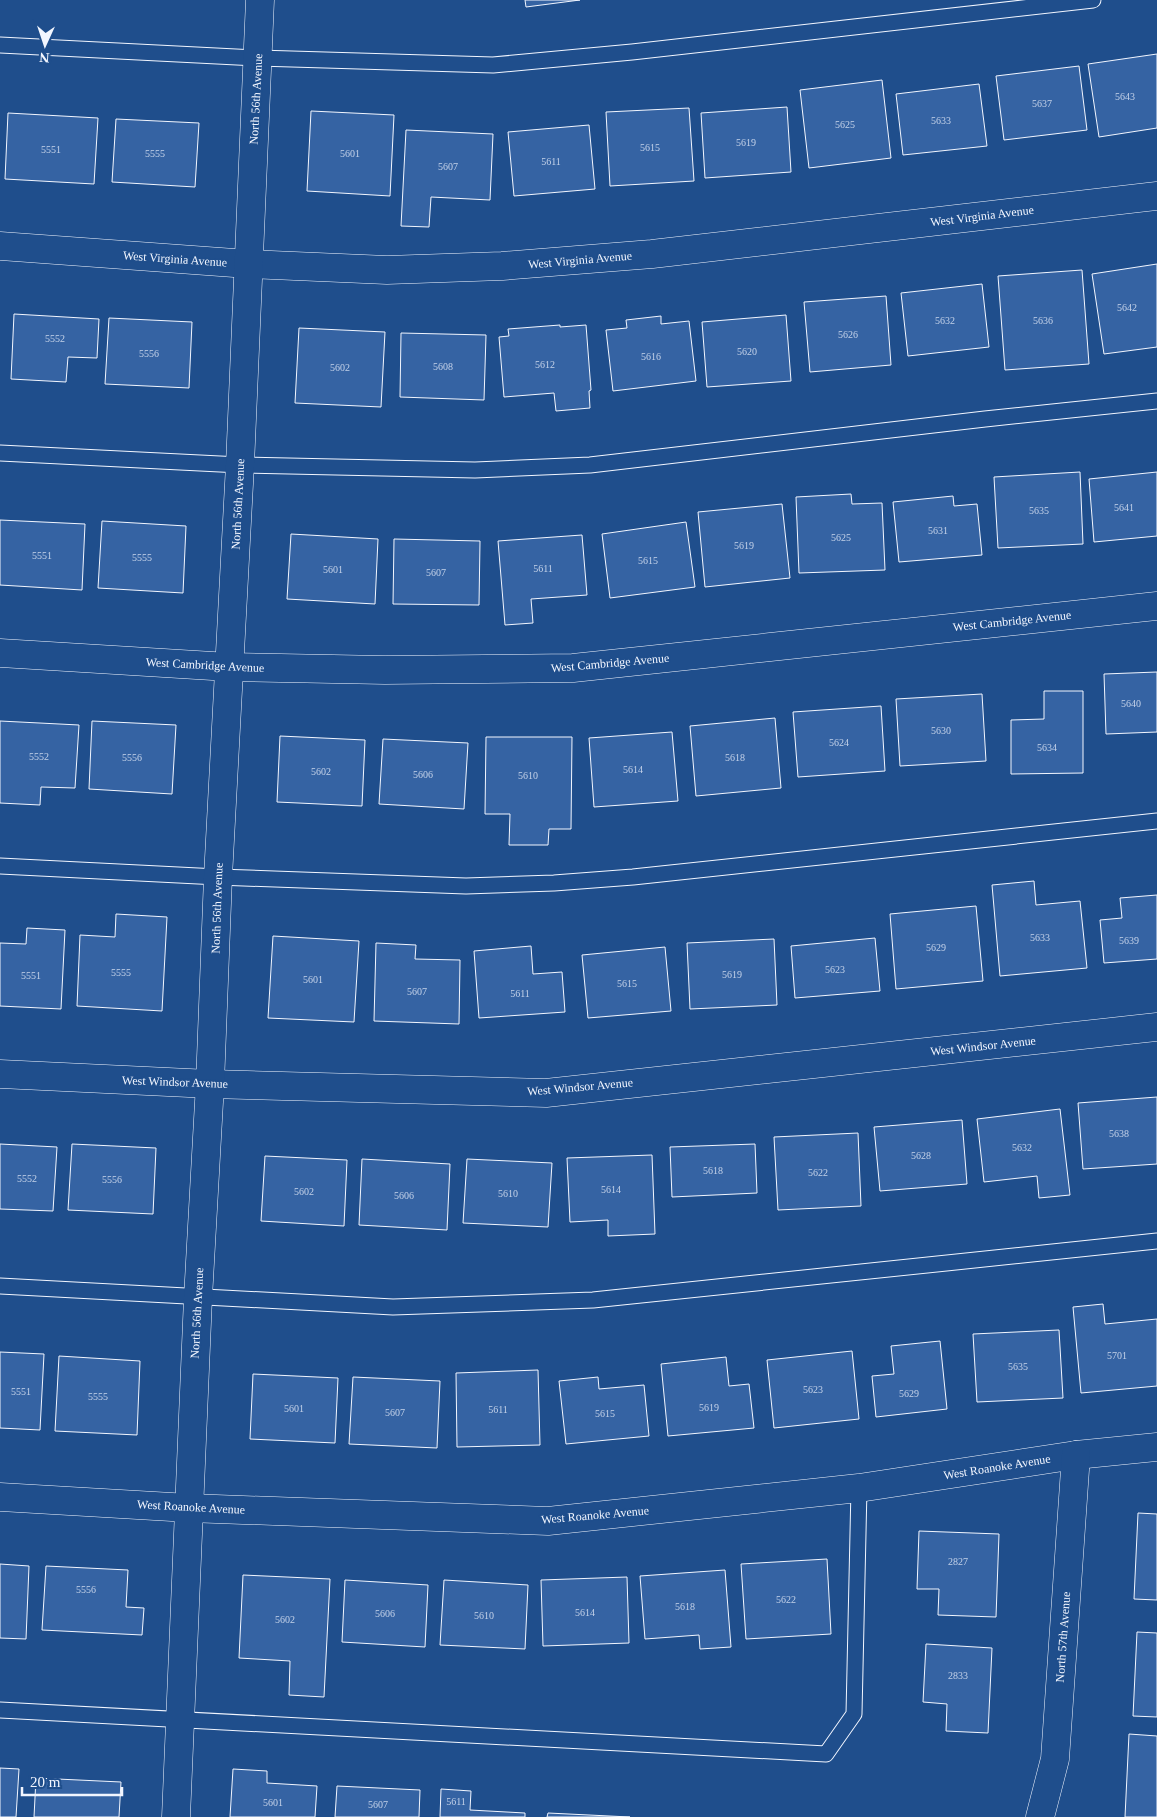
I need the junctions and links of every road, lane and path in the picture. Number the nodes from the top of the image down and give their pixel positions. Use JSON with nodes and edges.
{"nodes":[{"id":1,"x":260,"y":0,"type":"edge"},
{"id":2,"x":1093,"y":0,"type":"edge"},
{"id":3,"x":0,"y":45,"type":"edge"},
{"id":4,"x":258,"y":58,"type":"junction"},
{"id":5,"x":1157,"y":196,"type":"edge"},
{"id":6,"x":0,"y":246,"type":"edge"},
{"id":7,"x":248,"y":264,"type":"junction"},
{"id":8,"x":1157,"y":401,"type":"edge"},
{"id":9,"x":0,"y":453,"type":"edge"},
{"id":10,"x":240,"y":465,"type":"junction"},
{"id":11,"x":1157,"y":606,"type":"edge"},
{"id":12,"x":0,"y":653,"type":"edge"},
{"id":13,"x":229,"y":667,"type":"junction"},
{"id":14,"x":1157,"y":821,"type":"edge"},
{"id":15,"x":0,"y":866,"type":"edge"},
{"id":16,"x":218,"y":877,"type":"junction"},
{"id":17,"x":1157,"y":1027,"type":"edge"},
{"id":18,"x":0,"y":1074,"type":"edge"},
{"id":19,"x":210,"y":1084,"type":"junction"},
{"id":20,"x":1157,"y":1241,"type":"edge"},
{"id":21,"x":0,"y":1286,"type":"edge"},
{"id":22,"x":198,"y":1298,"type":"junction"},
{"id":23,"x":1157,"y":1447,"type":"edge"},
{"id":24,"x":1076,"y":1455,"type":"junction"},
{"id":25,"x":859,"y":1488,"type":"junction"},
{"id":26,"x":0,"y":1496,"type":"edge"},
{"id":27,"x":189,"y":1508,"type":"junction"},
{"id":28,"x":0,"y":1710,"type":"edge"},
{"id":29,"x":180,"y":1718,"type":"junction"},
{"id":30,"x":176,"y":1817,"type":"edge"},
{"id":31,"x":1040,"y":1817,"type":"edge"}],
"edges":[{"from":1,"to":4,"type":"street","name":"North 56th Avenue"},
{"from":2,"to":4,"type":"lane"},
{"from":3,"to":4,"type":"lane"},
{"from":4,"to":7,"type":"street","name":"North 56th Avenue"},
{"from":5,"to":7,"type":"street","name":"West Virginia Avenue"},
{"from":6,"to":7,"type":"street","name":"West Virginia Avenue"},
{"from":7,"to":10,"type":"street","name":"North 56th Avenue"},
{"from":8,"to":10,"type":"lane"},
{"from":9,"to":10,"type":"lane"},
{"from":10,"to":13,"type":"street","name":"North 56th Avenue"},
{"from":11,"to":13,"type":"street","name":"West Cambridge Avenue"},
{"from":12,"to":13,"type":"street","name":"West Cambridge Avenue"},
{"from":13,"to":16,"type":"street","name":"North 56th Avenue"},
{"from":14,"to":16,"type":"lane"},
{"from":15,"to":16,"type":"lane"},
{"from":16,"to":19,"type":"street","name":"North 56th Avenue"},
{"from":17,"to":19,"type":"street","name":"West Windsor Avenue"},
{"from":18,"to":19,"type":"street","name":"West Windsor Avenue"},
{"from":19,"to":22,"type":"street","name":"North 56th Avenue"},
{"from":20,"to":22,"type":"lane"},
{"from":21,"to":22,"type":"lane"},
{"from":22,"to":27,"type":"street","name":"North 56th Avenue"},
{"from":23,"to":24,"type":"street","name":"West Roanoke Avenue"},
{"from":24,"to":25,"type":"street","name":"West Roanoke Avenue"},
{"from":24,"to":31,"type":"street","name":"North 57th Avenue"},
{"from":25,"to":27,"type":"street","name":"West Roanoke Avenue"},
{"from":25,"to":29,"type":"lane"},
{"from":26,"to":27,"type":"street","name":"West Roanoke Avenue"},
{"from":27,"to":29,"type":"street","name":"North 56th Avenue"},
{"from":28,"to":29,"type":"lane"},
{"from":29,"to":30,"type":"street","name":"North 56th Avenue"}]}
